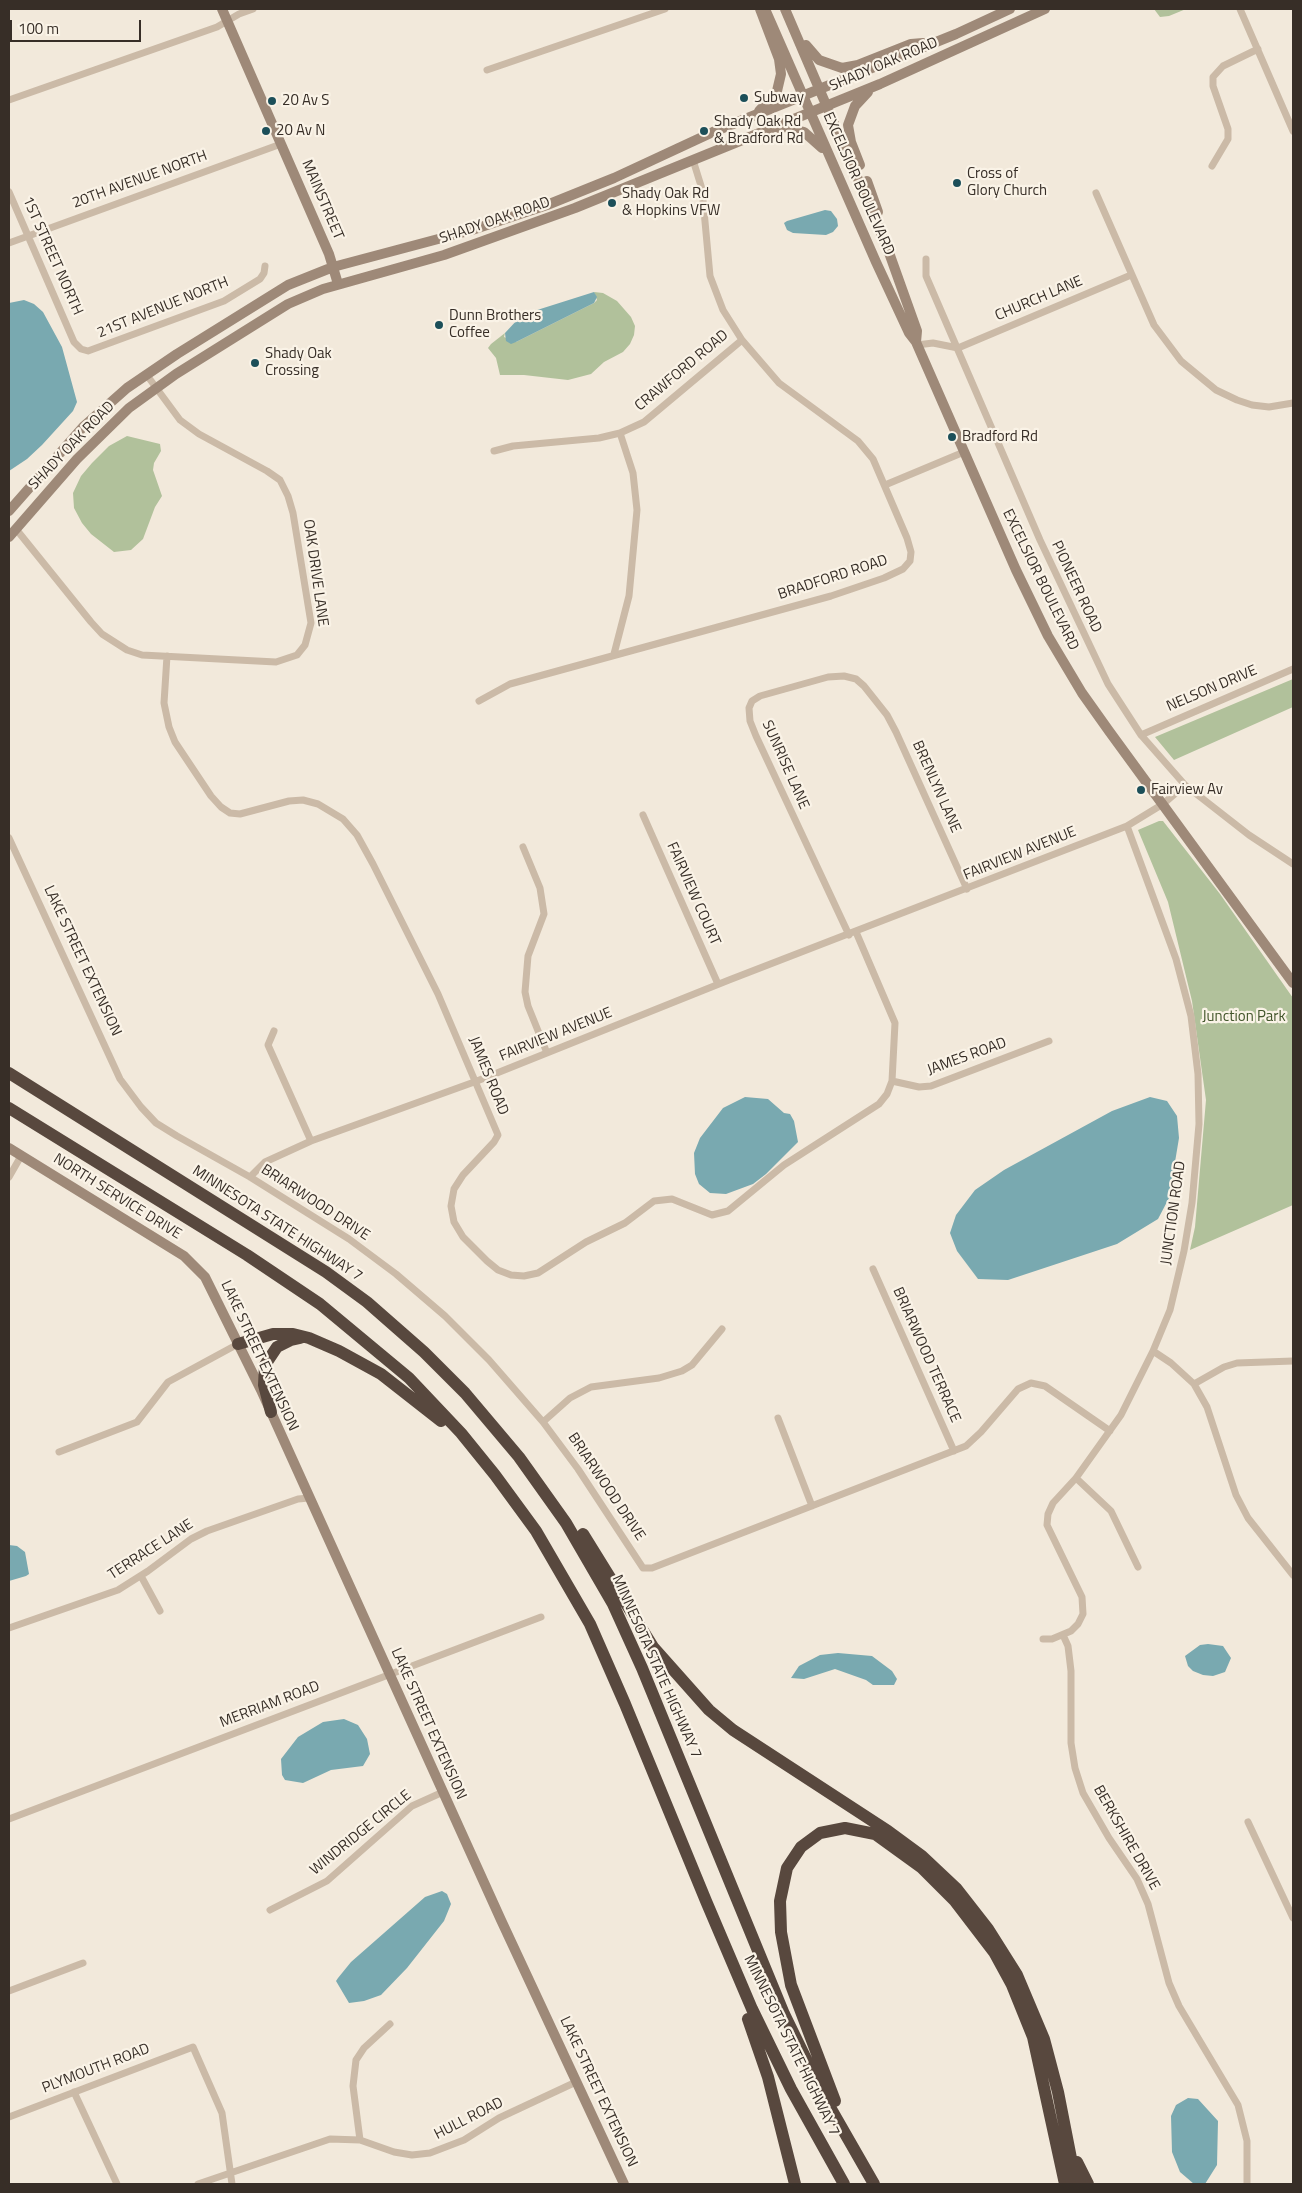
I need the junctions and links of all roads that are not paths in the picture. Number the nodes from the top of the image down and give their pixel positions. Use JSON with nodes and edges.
{"nodes":[{"id":1,"x":222,"y":9,"type":"edge"},
{"id":2,"x":253,"y":9,"type":"edge"},
{"id":3,"x":665,"y":9,"type":"edge"},
{"id":4,"x":760,"y":9,"type":"edge"},
{"id":5,"x":765,"y":9,"type":"edge"},
{"id":6,"x":785,"y":9,"type":"edge"},
{"id":7,"x":1010,"y":9,"type":"edge"},
{"id":8,"x":1045,"y":9,"type":"edge"},
{"id":9,"x":1240,"y":9,"type":"edge"},
{"id":10,"x":227,"y":20,"type":"junction"},
{"id":11,"x":931,"y":43,"type":"junction"},
{"id":12,"x":1258,"y":49,"type":"junction"},
{"id":13,"x":486,"y":70,"type":"dead end"},
{"id":14,"x":880,"y":84,"type":"junction"},
{"id":15,"x":820,"y":90,"type":"junction"},
{"id":16,"x":803,"y":96,"type":"junction"},
{"id":17,"x":9,"y":100,"type":"edge"},
{"id":18,"x":828,"y":106,"type":"junction"},
{"id":19,"x":810,"y":112,"type":"junction"},
{"id":20,"x":755,"y":115,"type":"junction"},
{"id":21,"x":766,"y":131,"type":"junction"},
{"id":22,"x":1293,"y":131,"type":"edge"},
{"id":23,"x":281,"y":144,"type":"junction"},
{"id":24,"x":830,"y":159,"type":"junction"},
{"id":25,"x":692,"y":160,"type":"junction"},
{"id":26,"x":1212,"y":166,"type":"dead end"},
{"id":27,"x":9,"y":192,"type":"edge"},
{"id":28,"x":1096,"y":193,"type":"dead end"},
{"id":29,"x":28,"y":236,"type":"junction"},
{"id":30,"x":9,"y":243,"type":"edge"},
{"id":31,"x":887,"y":247,"type":"junction"},
{"id":32,"x":926,"y":259,"type":"dead end"},
{"id":33,"x":265,"y":266,"type":"dead end"},
{"id":34,"x":333,"y":267,"type":"junction"},
{"id":35,"x":1131,"y":275,"type":"junction"},
{"id":36,"x":338,"y":284,"type":"junction"},
{"id":37,"x":742,"y":340,"type":"junction"},
{"id":38,"x":916,"y":343,"type":"junction"},
{"id":39,"x":958,"y":348,"type":"junction"},
{"id":40,"x":88,"y":351,"type":"joint"},
{"id":41,"x":146,"y":374,"type":"junction"},
{"id":42,"x":155,"y":388,"type":"junction"},
{"id":43,"x":1293,"y":403,"type":"edge"},
{"id":44,"x":620,"y":433,"type":"junction"},
{"id":45,"x":494,"y":451,"type":"dead end"},
{"id":46,"x":964,"y":452,"type":"junction"},
{"id":47,"x":885,"y":485,"type":"junction"},
{"id":48,"x":9,"y":511,"type":"edge"},
{"id":49,"x":16,"y":529,"type":"junction"},
{"id":50,"x":9,"y":537,"type":"edge"},
{"id":51,"x":614,"y":654,"type":"junction"},
{"id":52,"x":167,"y":656,"type":"junction"},
{"id":53,"x":1293,"y":669,"type":"edge"},
{"id":54,"x":875,"y":698,"type":"joint"},
{"id":55,"x":479,"y":701,"type":"dead end"},
{"id":56,"x":1141,"y":735,"type":"junction"},
{"id":57,"x":1185,"y":785,"type":"junction"},
{"id":58,"x":1163,"y":804,"type":"junction"},
{"id":59,"x":644,"y":814,"type":"dead end"},
{"id":60,"x":1127,"y":826,"type":"junction"},
{"id":61,"x":9,"y":838,"type":"edge"},
{"id":62,"x":523,"y":847,"type":"dead end"},
{"id":63,"x":1293,"y":864,"type":"edge"},
{"id":64,"x":967,"y":889,"type":"junction"},
{"id":65,"x":852,"y":933,"type":"junction"},
{"id":66,"x":1293,"y":983,"type":"edge"},
{"id":67,"x":718,"y":984,"type":"junction"},
{"id":68,"x":274,"y":1031,"type":"dead end"},
{"id":69,"x":1049,"y":1041,"type":"dead end"},
{"id":70,"x":547,"y":1053,"type":"junction"},
{"id":71,"x":9,"y":1073,"type":"edge"},
{"id":72,"x":477,"y":1081,"type":"junction"},
{"id":73,"x":892,"y":1081,"type":"junction"},
{"id":74,"x":131,"y":1096,"type":"joint"},
{"id":75,"x":9,"y":1108,"type":"edge"},
{"id":76,"x":312,"y":1141,"type":"junction"},
{"id":77,"x":9,"y":1148,"type":"edge"},
{"id":78,"x":22,"y":1156,"type":"junction"},
{"id":79,"x":9,"y":1177,"type":"edge"},
{"id":80,"x":250,"y":1177,"type":"junction"},
{"id":81,"x":873,"y":1269,"type":"dead end"},
{"id":82,"x":205,"y":1277,"type":"joint"},
{"id":83,"x":722,"y":1329,"type":"dead end"},
{"id":84,"x":309,"y":1338,"type":"junction"},
{"id":85,"x":238,"y":1344,"type":"junction"},
{"id":86,"x":1153,"y":1351,"type":"junction"},
{"id":87,"x":1293,"y":1361,"type":"edge"},
{"id":88,"x":1194,"y":1384,"type":"junction"},
{"id":89,"x":271,"y":1412,"type":"junction"},
{"id":90,"x":778,"y":1418,"type":"dead end"},
{"id":91,"x":544,"y":1422,"type":"junction"},
{"id":92,"x":1110,"y":1431,"type":"junction"},
{"id":93,"x":954,"y":1451,"type":"junction"},
{"id":94,"x":59,"y":1452,"type":"dead end"},
{"id":95,"x":520,"y":1457,"type":"junction"},
{"id":96,"x":495,"y":1475,"type":"junction"},
{"id":97,"x":1076,"y":1478,"type":"junction"},
{"id":98,"x":309,"y":1498,"type":"junction"},
{"id":99,"x":812,"y":1506,"type":"junction"},
{"id":100,"x":1138,"y":1567,"type":"dead end"},
{"id":101,"x":141,"y":1576,"type":"junction"},
{"id":102,"x":1293,"y":1576,"type":"edge"},
{"id":103,"x":160,"y":1611,"type":"dead end"},
{"id":104,"x":541,"y":1617,"type":"dead end"},
{"id":105,"x":9,"y":1628,"type":"edge"},
{"id":106,"x":1063,"y":1635,"type":"junction"},
{"id":107,"x":1043,"y":1639,"type":"dead end"},
{"id":108,"x":389,"y":1674,"type":"junction"},
{"id":109,"x":443,"y":1792,"type":"junction"},
{"id":110,"x":9,"y":1819,"type":"edge"},
{"id":111,"x":1248,"y":1822,"type":"dead end"},
{"id":112,"x":706,"y":1901,"type":"junction"},
{"id":113,"x":270,"y":1910,"type":"dead end"},
{"id":114,"x":1293,"y":1918,"type":"edge"},
{"id":115,"x":83,"y":1964,"type":"dead end"},
{"id":116,"x":9,"y":1991,"type":"edge"},
{"id":117,"x":390,"y":2024,"type":"dead end"},
{"id":118,"x":576,"y":2082,"type":"junction"},
{"id":119,"x":74,"y":2092,"type":"junction"},
{"id":120,"x":1058,"y":2092,"type":"junction"},
{"id":121,"x":9,"y":2117,"type":"edge"},
{"id":122,"x":360,"y":2140,"type":"junction"},
{"id":123,"x":231,"y":2173,"type":"junction"},
{"id":124,"x":117,"y":2184,"type":"edge"},
{"id":125,"x":198,"y":2184,"type":"edge"},
{"id":126,"x":232,"y":2184,"type":"edge"},
{"id":127,"x":624,"y":2184,"type":"edge"},
{"id":128,"x":794,"y":2184,"type":"edge"},
{"id":129,"x":844,"y":2184,"type":"edge"},
{"id":130,"x":875,"y":2184,"type":"edge"},
{"id":131,"x":1065,"y":2184,"type":"edge"},
{"id":132,"x":1076,"y":2184,"type":"edge"},
{"id":133,"x":1088,"y":2184,"type":"edge"},
{"id":134,"x":1247,"y":2184,"type":"edge"}],
"edges":[{"from":1,"to":10,"type":"main road","name":"MAINSTREET"},
{"from":2,"to":10,"type":"street"},
{"from":3,"to":13,"type":"street"},
{"from":4,"to":20,"type":"main road"},
{"from":5,"to":16,"type":"main road","name":"EXCELSIOR BOULEVARD"},
{"from":6,"to":11,"type":"main road"},
{"from":6,"to":15,"type":"main road","name":"EXCELSIOR BOULEVARD"},
{"from":7,"to":11,"type":"main road","name":"SHADY OAK ROAD"},
{"from":8,"to":14,"type":"main road","name":"SHADY OAK ROAD"},
{"from":9,"to":12,"type":"street"},
{"from":10,"to":17,"type":"street"},
{"from":10,"to":23,"type":"main road","name":"MAINSTREET"},
{"from":11,"to":15,"type":"main road","name":"SHADY OAK ROAD"},
{"from":12,"to":22,"type":"street"},
{"from":12,"to":26,"type":"street"},
{"from":14,"to":18,"type":"main road","name":"SHADY OAK ROAD"},
{"from":14,"to":31,"type":"main road"},
{"from":15,"to":16,"type":"main road","name":"SHADY OAK ROAD"},
{"from":15,"to":18,"type":"main road","name":"EXCELSIOR BOULEVARD"},
{"from":16,"to":19,"type":"main road","name":"EXCELSIOR BOULEVARD"},
{"from":16,"to":20,"type":"main road","name":"SHADY OAK ROAD"},
{"from":18,"to":19,"type":"main road","name":"SHADY OAK ROAD"},
{"from":18,"to":31,"type":"main road","name":"EXCELSIOR BOULEVARD"},
{"from":19,"to":21,"type":"main road","name":"SHADY OAK ROAD"},
{"from":19,"to":24,"type":"main road","name":"EXCELSIOR BOULEVARD"},
{"from":20,"to":34,"type":"main road","name":"SHADY OAK ROAD"},
{"from":21,"to":24,"type":"main road"},
{"from":21,"to":25,"type":"main road","name":"SHADY OAK ROAD"},
{"from":23,"to":29,"type":"street","name":"20TH AVENUE NORTH"},
{"from":23,"to":34,"type":"main road","name":"MAINSTREET"},
{"from":24,"to":38,"type":"main road","name":"EXCELSIOR BOULEVARD"},
{"from":25,"to":36,"type":"main road","name":"SHADY OAK ROAD"},
{"from":25,"to":37,"type":"street","name":"BRADFORD ROAD"},
{"from":27,"to":29,"type":"street","name":"1ST STREET NORTH"},
{"from":28,"to":35,"type":"street"},
{"from":29,"to":30,"type":"street","name":"20TH AVENUE NORTH"},
{"from":29,"to":40,"type":"street","name":"1ST STREET NORTH"},
{"from":31,"to":38,"type":"main road","name":"EXCELSIOR BOULEVARD"},
{"from":32,"to":39,"type":"street","name":"PIONEER ROAD"},
{"from":33,"to":40,"type":"street","name":"21ST AVENUE NORTH"},
{"from":34,"to":36,"type":"main road","name":"MAINSTREET"},
{"from":34,"to":41,"type":"main road","name":"SHADY OAK ROAD"},
{"from":35,"to":39,"type":"street","name":"CHURCH LANE"},
{"from":35,"to":43,"type":"street"},
{"from":36,"to":42,"type":"main road","name":"SHADY OAK ROAD"},
{"from":37,"to":44,"type":"street","name":"CRAWFORD ROAD"},
{"from":37,"to":47,"type":"street","name":"BRADFORD ROAD"},
{"from":38,"to":39,"type":"street"},
{"from":38,"to":46,"type":"main road","name":"EXCELSIOR BOULEVARD"},
{"from":39,"to":56,"type":"street","name":"PIONEER ROAD"},
{"from":41,"to":42,"type":"street","name":"OAK DRIVE LANE"},
{"from":41,"to":48,"type":"main road","name":"SHADY OAK ROAD"},
{"from":42,"to":49,"type":"main road","name":"SHADY OAK ROAD"},
{"from":42,"to":52,"type":"street","name":"OAK DRIVE LANE"},
{"from":44,"to":45,"type":"street","name":"CRAWFORD ROAD"},
{"from":44,"to":51,"type":"street"},
{"from":46,"to":47,"type":"street"},
{"from":46,"to":58,"type":"main road","name":"EXCELSIOR BOULEVARD"},
{"from":47,"to":51,"type":"street","name":"BRADFORD ROAD"},
{"from":49,"to":50,"type":"main road","name":"SHADY OAK ROAD"},
{"from":49,"to":52,"type":"street","name":"OAK DRIVE LANE"},
{"from":51,"to":55,"type":"street","name":"BRADFORD ROAD"},
{"from":52,"to":72,"type":"street","name":"JAMES ROAD"},
{"from":53,"to":56,"type":"street","name":"NELSON DRIVE"},
{"from":54,"to":64,"type":"street","name":"BRENLYN LANE"},
{"from":54,"to":65,"type":"street","name":"SUNRISE LANE"},
{"from":56,"to":57,"type":"street","name":"PIONEER ROAD"},
{"from":57,"to":58,"type":"street","name":"FAIRVIEW AVENUE"},
{"from":57,"to":63,"type":"street","name":"PIONEER ROAD"},
{"from":58,"to":60,"type":"street","name":"FAIRVIEW AVENUE"},
{"from":58,"to":66,"type":"main road","name":"EXCELSIOR BOULEVARD"},
{"from":59,"to":67,"type":"street","name":"FAIRVIEW COURT"},
{"from":60,"to":64,"type":"street","name":"FAIRVIEW AVENUE"},
{"from":60,"to":86,"type":"street","name":"JUNCTION ROAD"},
{"from":61,"to":74,"type":"street","name":"LAKE STREET EXTENSION"},
{"from":62,"to":70,"type":"street"},
{"from":64,"to":65,"type":"street","name":"FAIRVIEW AVENUE"},
{"from":65,"to":67,"type":"street","name":"FAIRVIEW AVENUE"},
{"from":65,"to":73,"type":"street","name":"SUNRISE LANE"},
{"from":67,"to":70,"type":"street","name":"FAIRVIEW AVENUE"},
{"from":68,"to":76,"type":"street"},
{"from":69,"to":73,"type":"street","name":"JAMES ROAD"},
{"from":70,"to":72,"type":"street","name":"FAIRVIEW AVENUE"},
{"from":71,"to":95,"type":"highway","name":"MINNESOTA STATE HIGHWAY 7"},
{"from":72,"to":73,"type":"street","name":"JAMES ROAD"},
{"from":72,"to":76,"type":"street","name":"FAIRVIEW AVENUE"},
{"from":74,"to":80,"type":"street","name":"BRIARWOOD DRIVE"},
{"from":75,"to":96,"type":"highway","name":"MINNESOTA STATE HIGHWAY 7"},
{"from":76,"to":80,"type":"street","name":"FAIRVIEW AVENUE"},
{"from":77,"to":78,"type":"main road","name":"NORTH SERVICE DRIVE"},
{"from":78,"to":79,"type":"street"},
{"from":78,"to":82,"type":"main road","name":"NORTH SERVICE DRIVE"},
{"from":80,"to":91,"type":"street","name":"BRIARWOOD DRIVE"},
{"from":81,"to":93,"type":"street","name":"BRIARWOOD TERRACE"},
{"from":82,"to":85,"type":"main road","name":"LAKE STREET EXTENSION"},
{"from":83,"to":91,"type":"street"},
{"from":84,"to":85,"type":"highway"},
{"from":84,"to":89,"type":"highway"},
{"from":84,"to":96,"type":"highway"},
{"from":85,"to":89,"type":"main road","name":"LAKE STREET EXTENSION"},
{"from":85,"to":94,"type":"street"},
{"from":86,"to":88,"type":"street"},
{"from":86,"to":92,"type":"street","name":"JUNCTION ROAD"},
{"from":87,"to":88,"type":"street"},
{"from":88,"to":102,"type":"street"},
{"from":89,"to":98,"type":"main road","name":"LAKE STREET EXTENSION"},
{"from":90,"to":99,"type":"street"},
{"from":91,"to":99,"type":"street","name":"BRIARWOOD DRIVE"},
{"from":92,"to":93,"type":"street","name":"BRIARWOOD DRIVE"},
{"from":92,"to":97,"type":"street","name":"JUNCTION ROAD"},
{"from":93,"to":99,"type":"street","name":"BRIARWOOD DRIVE"},
{"from":95,"to":120,"type":"highway"},
{"from":95,"to":130,"type":"highway","name":"MINNESOTA STATE HIGHWAY 7"},
{"from":96,"to":112,"type":"highway","name":"MINNESOTA STATE HIGHWAY 7"},
{"from":97,"to":100,"type":"street"},
{"from":97,"to":106,"type":"street","name":"JUNCTION ROAD"},
{"from":98,"to":101,"type":"street","name":"TERRACE LANE"},
{"from":98,"to":108,"type":"main road","name":"LAKE STREET EXTENSION"},
{"from":101,"to":103,"type":"street"},
{"from":101,"to":105,"type":"street","name":"TERRACE LANE"},
{"from":104,"to":108,"type":"street","name":"MERRIAM ROAD"},
{"from":106,"to":107,"type":"street"},
{"from":106,"to":134,"type":"street","name":"BERKSHIRE DRIVE"},
{"from":108,"to":109,"type":"main road","name":"LAKE STREET EXTENSION"},
{"from":108,"to":110,"type":"street","name":"MERRIAM ROAD"},
{"from":109,"to":113,"type":"street","name":"WINDRIDGE CIRCLE"},
{"from":109,"to":118,"type":"main road","name":"LAKE STREET EXTENSION"},
{"from":111,"to":114,"type":"street"},
{"from":112,"to":128,"type":"highway"},
{"from":112,"to":129,"type":"highway","name":"MINNESOTA STATE HIGHWAY 7"},
{"from":115,"to":116,"type":"street"},
{"from":117,"to":122,"type":"street"},
{"from":118,"to":122,"type":"street","name":"HULL ROAD"},
{"from":118,"to":127,"type":"main road","name":"LAKE STREET EXTENSION"},
{"from":119,"to":121,"type":"street","name":"PLYMOUTH ROAD"},
{"from":119,"to":123,"type":"street","name":"PLYMOUTH ROAD"},
{"from":119,"to":124,"type":"street"},
{"from":120,"to":132,"type":"highway"},
{"from":120,"to":133,"type":"highway"},
{"from":122,"to":123,"type":"street","name":"HULL ROAD"},
{"from":123,"to":125,"type":"street","name":"HULL ROAD"},
{"from":123,"to":126,"type":"street"},
{"from":130,"to":131,"type":"highway"}]}
